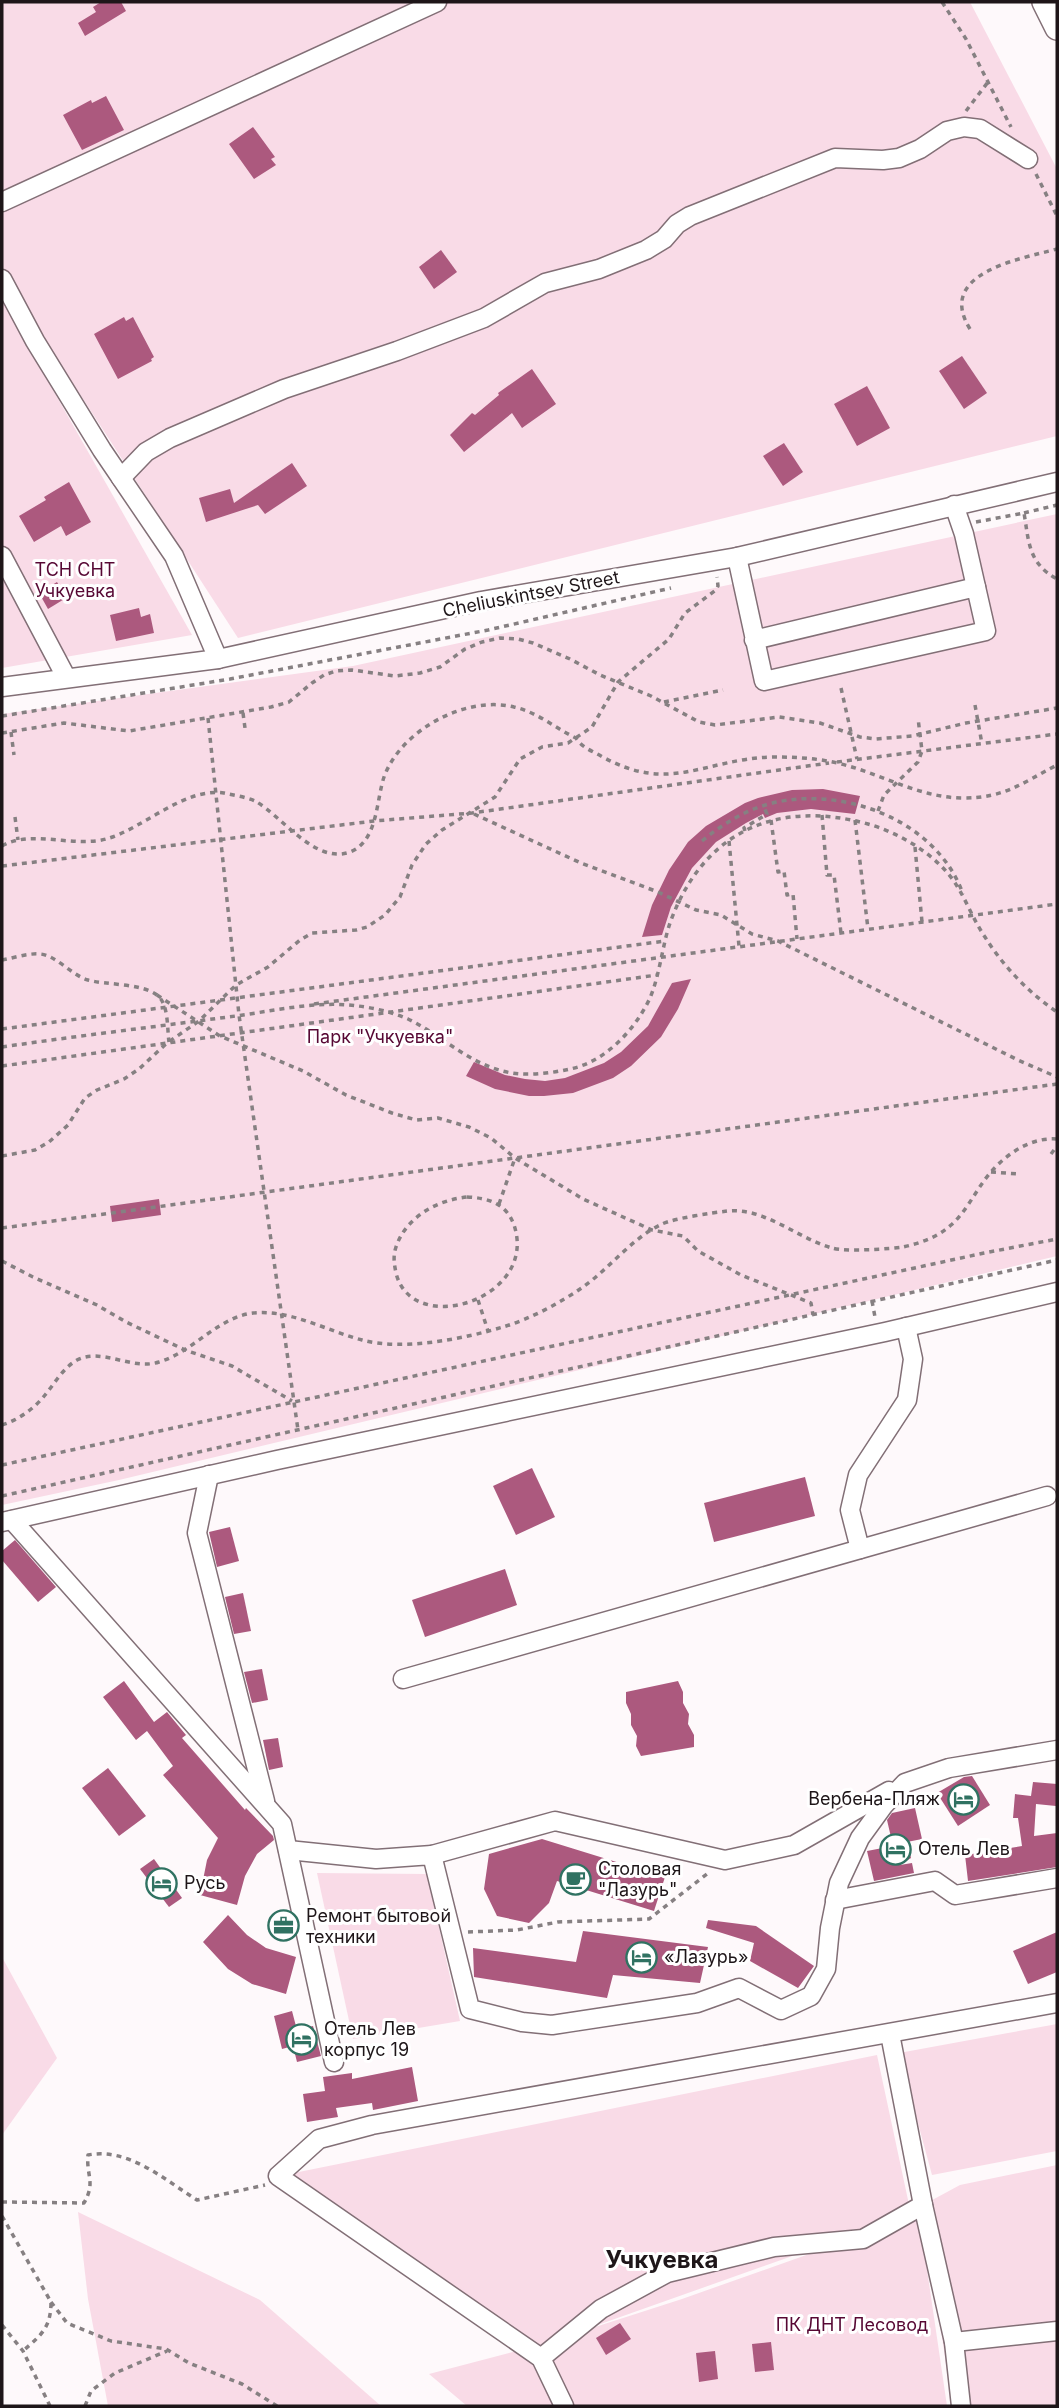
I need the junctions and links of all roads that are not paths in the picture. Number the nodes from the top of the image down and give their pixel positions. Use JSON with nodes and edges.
{"nodes":[{"id":1,"x":437,"y":2,"type":"edge"},
{"id":2,"x":1044,"y":2,"type":"edge"},
{"id":3,"x":1057,"y":28,"type":"edge"},
{"id":4,"x":1028,"y":159,"type":"dead end"},
{"id":5,"x":2,"y":202,"type":"edge"},
{"id":6,"x":2,"y":279,"type":"edge"},
{"id":7,"x":121,"y":478,"type":"junction"},
{"id":8,"x":1057,"y":482,"type":"edge"},
{"id":9,"x":954,"y":505,"type":"junction"},
{"id":10,"x":2,"y":556,"type":"edge"},
{"id":11,"x":739,"y":564,"type":"junction"},
{"id":12,"x":976,"y":587,"type":"junction"},
{"id":13,"x":754,"y":640,"type":"junction"},
{"id":14,"x":218,"y":659,"type":"junction"},
{"id":15,"x":66,"y":677,"type":"junction"},
{"id":16,"x":2,"y":687,"type":"edge"},
{"id":17,"x":1057,"y":1292,"type":"edge"},
{"id":18,"x":906,"y":1327,"type":"junction"},
{"id":19,"x":209,"y":1475,"type":"junction"},
{"id":20,"x":1047,"y":1496,"type":"dead end"},
{"id":21,"x":7,"y":1521,"type":"edge"},
{"id":22,"x":860,"y":1549,"type":"junction"},
{"id":23,"x":403,"y":1679,"type":"dead end"},
{"id":24,"x":1057,"y":1750,"type":"edge"},
{"id":25,"x":905,"y":1783,"type":"junction"},
{"id":26,"x":266,"y":1806,"type":"junction"},
{"id":27,"x":288,"y":1850,"type":"junction"},
{"id":28,"x":432,"y":1855,"type":"junction"},
{"id":29,"x":1057,"y":1878,"type":"edge"},
{"id":30,"x":835,"y":1900,"type":"junction"},
{"id":31,"x":1057,"y":2003,"type":"edge"},
{"id":32,"x":890,"y":2034,"type":"junction"},
{"id":33,"x":334,"y":2062,"type":"dead end"},
{"id":34,"x":923,"y":2205,"type":"junction"},
{"id":35,"x":1057,"y":2331,"type":"edge"},
{"id":36,"x":954,"y":2342,"type":"junction"},
{"id":37,"x":541,"y":2358,"type":"junction"},
{"id":38,"x":564,"y":2406,"type":"edge"},
{"id":39,"x":961,"y":2406,"type":"edge"}],
"edges":[{"from":1,"to":5,"type":"street"},
{"from":2,"to":3,"type":"main road"},
{"from":4,"to":7,"type":"street"},
{"from":6,"to":7,"type":"street"},
{"from":7,"to":14,"type":"street"},
{"from":8,"to":9,"type":"street","name":"Cheliuskintsev Street"},
{"from":9,"to":11,"type":"street","name":"Cheliuskintsev Street"},
{"from":9,"to":12,"type":"street"},
{"from":10,"to":15,"type":"street"},
{"from":11,"to":13,"type":"street"},
{"from":11,"to":14,"type":"street","name":"Cheliuskintsev Street"},
{"from":12,"to":13,"type":"street"},
{"from":12,"to":13,"type":"street"},
{"from":14,"to":15,"type":"street","name":"Cheliuskintsev Street"},
{"from":15,"to":16,"type":"street","name":"Cheliuskintsev Street"},
{"from":17,"to":18,"type":"street"},
{"from":18,"to":19,"type":"street"},
{"from":18,"to":22,"type":"street"},
{"from":19,"to":21,"type":"street"},
{"from":19,"to":26,"type":"street"},
{"from":20,"to":22,"type":"street"},
{"from":21,"to":26,"type":"street"},
{"from":22,"to":23,"type":"street"},
{"from":24,"to":25,"type":"street"},
{"from":25,"to":28,"type":"street"},
{"from":25,"to":30,"type":"street"},
{"from":26,"to":27,"type":"street"},
{"from":27,"to":28,"type":"street"},
{"from":27,"to":33,"type":"street"},
{"from":28,"to":30,"type":"street"},
{"from":29,"to":30,"type":"street"},
{"from":31,"to":32,"type":"street"},
{"from":32,"to":34,"type":"street"},
{"from":32,"to":37,"type":"street"},
{"from":34,"to":36,"type":"street"},
{"from":34,"to":37,"type":"street"},
{"from":35,"to":36,"type":"street"},
{"from":36,"to":39,"type":"street"},
{"from":37,"to":38,"type":"street"}]}
